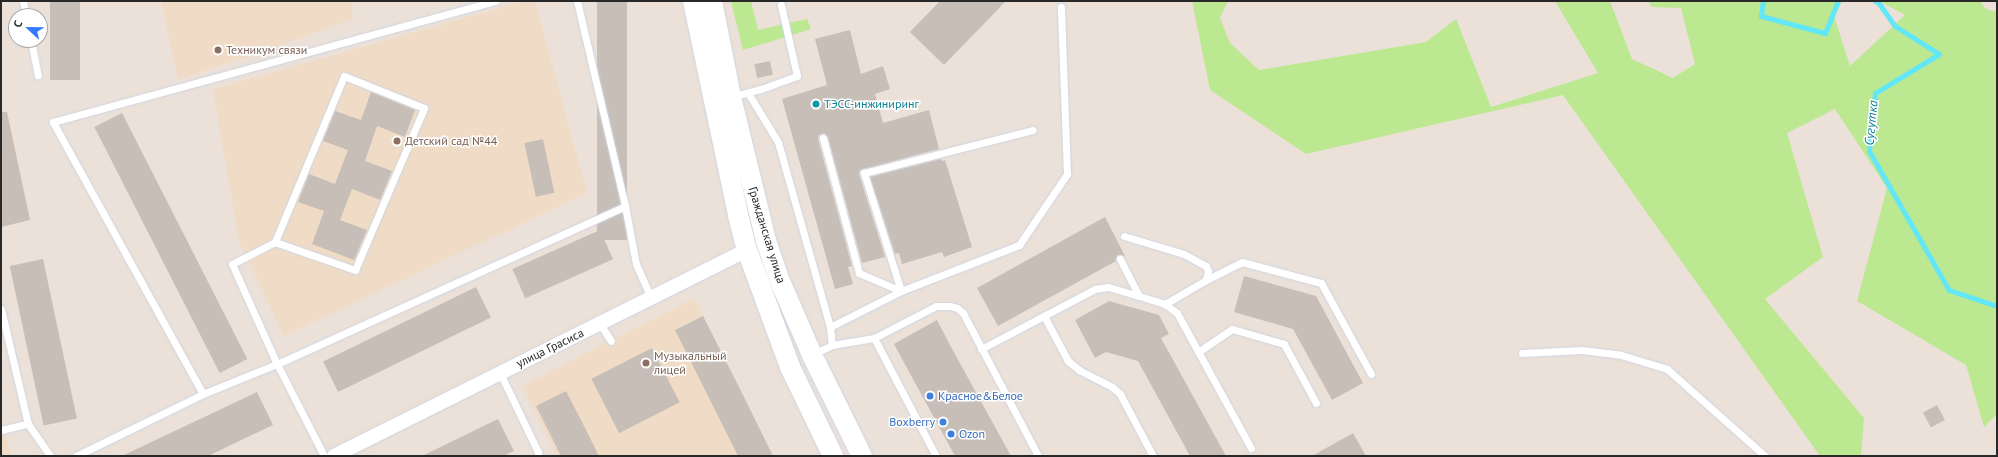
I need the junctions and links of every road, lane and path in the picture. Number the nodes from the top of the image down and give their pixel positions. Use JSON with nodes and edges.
{"nodes":[{"id":1,"x":496,"y":1,"type":"edge"},
{"id":2,"x":577,"y":1,"type":"edge"},
{"id":3,"x":693,"y":1,"type":"edge"},
{"id":4,"x":712,"y":1,"type":"edge"},
{"id":5,"x":781,"y":5,"type":"dead end"},
{"id":6,"x":1061,"y":7,"type":"dead end"},
{"id":7,"x":33,"y":48,"type":"edge"},
{"id":8,"x":38,"y":75,"type":"dead end"},
{"id":9,"x":739,"y":95,"type":"junction"},
{"id":10,"x":1033,"y":130,"type":"dead end"},
{"id":11,"x":823,"y":138,"type":"dead end"},
{"id":12,"x":625,"y":206,"type":"junction"},
{"id":13,"x":1124,"y":236,"type":"dead end"},
{"id":14,"x":766,"y":241,"type":"junction"},
{"id":15,"x":275,"y":242,"type":"junction"},
{"id":16,"x":747,"y":250,"type":"junction"},
{"id":17,"x":1120,"y":259,"type":"dead end"},
{"id":18,"x":1206,"y":280,"type":"junction"},
{"id":19,"x":901,"y":291,"type":"junction"},
{"id":20,"x":1139,"y":296,"type":"junction"},
{"id":21,"x":651,"y":298,"type":"junction"},
{"id":22,"x":1165,"y":304,"type":"junction"},
{"id":23,"x":1,"y":309,"type":"edge"},
{"id":24,"x":1044,"y":316,"type":"junction"},
{"id":25,"x":600,"y":324,"type":"junction"},
{"id":26,"x":830,"y":327,"type":"junction"},
{"id":27,"x":874,"y":338,"type":"junction"},
{"id":28,"x":611,"y":341,"type":"dead end"},
{"id":29,"x":832,"y":346,"type":"junction"},
{"id":30,"x":981,"y":349,"type":"junction"},
{"id":31,"x":1198,"y":352,"type":"junction"},
{"id":32,"x":1522,"y":353,"type":"dead end"},
{"id":33,"x":812,"y":354,"type":"junction"},
{"id":34,"x":277,"y":364,"type":"junction"},
{"id":35,"x":500,"y":373,"type":"junction"},
{"id":36,"x":1371,"y":374,"type":"dead end"},
{"id":37,"x":203,"y":394,"type":"junction"},
{"id":38,"x":1316,"y":403,"type":"dead end"},
{"id":39,"x":28,"y":424,"type":"junction"},
{"id":40,"x":1,"y":430,"type":"edge"},
{"id":41,"x":1251,"y":448,"type":"dead end"},
{"id":42,"x":50,"y":456,"type":"edge"},
{"id":43,"x":76,"y":456,"type":"edge"},
{"id":44,"x":324,"y":456,"type":"edge"},
{"id":45,"x":334,"y":456,"type":"edge"},
{"id":46,"x":538,"y":456,"type":"edge"},
{"id":47,"x":833,"y":456,"type":"edge"},
{"id":48,"x":862,"y":456,"type":"edge"},
{"id":49,"x":936,"y":456,"type":"edge"},
{"id":50,"x":1038,"y":456,"type":"edge"},
{"id":51,"x":1153,"y":456,"type":"edge"},
{"id":52,"x":1764,"y":456,"type":"edge"}],
"edges":[{"from":1,"to":37,"type":"lane"},
{"from":2,"to":12,"type":"lane"},
{"from":3,"to":16,"type":"main road","name":"Гражданская улица"},
{"from":4,"to":9,"type":"main road","name":"Гражданская улица"},
{"from":5,"to":9,"type":"lane"},
{"from":6,"to":19,"type":"lane"},
{"from":7,"to":8,"type":"lane"},
{"from":9,"to":14,"type":"main road","name":"Гражданская улица"},
{"from":9,"to":26,"type":"lane"},
{"from":10,"to":19,"type":"lane"},
{"from":11,"to":19,"type":"lane"},
{"from":12,"to":21,"type":"lane"},
{"from":12,"to":34,"type":"lane"},
{"from":13,"to":18,"type":"lane"},
{"from":14,"to":16,"type":"main road","name":"улица Грасиса"},
{"from":14,"to":33,"type":"main road","name":"Гражданская улица"},
{"from":15,"to":15,"type":"lane"},
{"from":15,"to":34,"type":"lane"},
{"from":16,"to":21,"type":"street","name":"улица Грасиса"},
{"from":16,"to":47,"type":"main road","name":"Гражданская улица"},
{"from":17,"to":20,"type":"lane"},
{"from":18,"to":22,"type":"lane"},
{"from":18,"to":36,"type":"lane"},
{"from":19,"to":26,"type":"lane"},
{"from":20,"to":22,"type":"lane"},
{"from":20,"to":24,"type":"lane"},
{"from":21,"to":25,"type":"street","name":"улица Грасиса"},
{"from":22,"to":31,"type":"lane"},
{"from":23,"to":39,"type":"lane"},
{"from":24,"to":30,"type":"lane"},
{"from":24,"to":51,"type":"lane"},
{"from":25,"to":28,"type":"lane"},
{"from":25,"to":35,"type":"street","name":"улица Грасиса"},
{"from":26,"to":29,"type":"lane"},
{"from":27,"to":29,"type":"lane"},
{"from":27,"to":30,"type":"lane"},
{"from":27,"to":49,"type":"lane"},
{"from":29,"to":33,"type":"lane"},
{"from":30,"to":50,"type":"lane"},
{"from":31,"to":38,"type":"lane"},
{"from":31,"to":41,"type":"lane"},
{"from":32,"to":52,"type":"lane"},
{"from":33,"to":48,"type":"main road","name":"Гражданская улица"},
{"from":34,"to":37,"type":"lane"},
{"from":34,"to":44,"type":"lane"},
{"from":35,"to":45,"type":"street","name":"улица Грасиса"},
{"from":35,"to":46,"type":"lane"},
{"from":37,"to":43,"type":"lane"},
{"from":39,"to":40,"type":"lane"},
{"from":39,"to":42,"type":"lane"}]}
